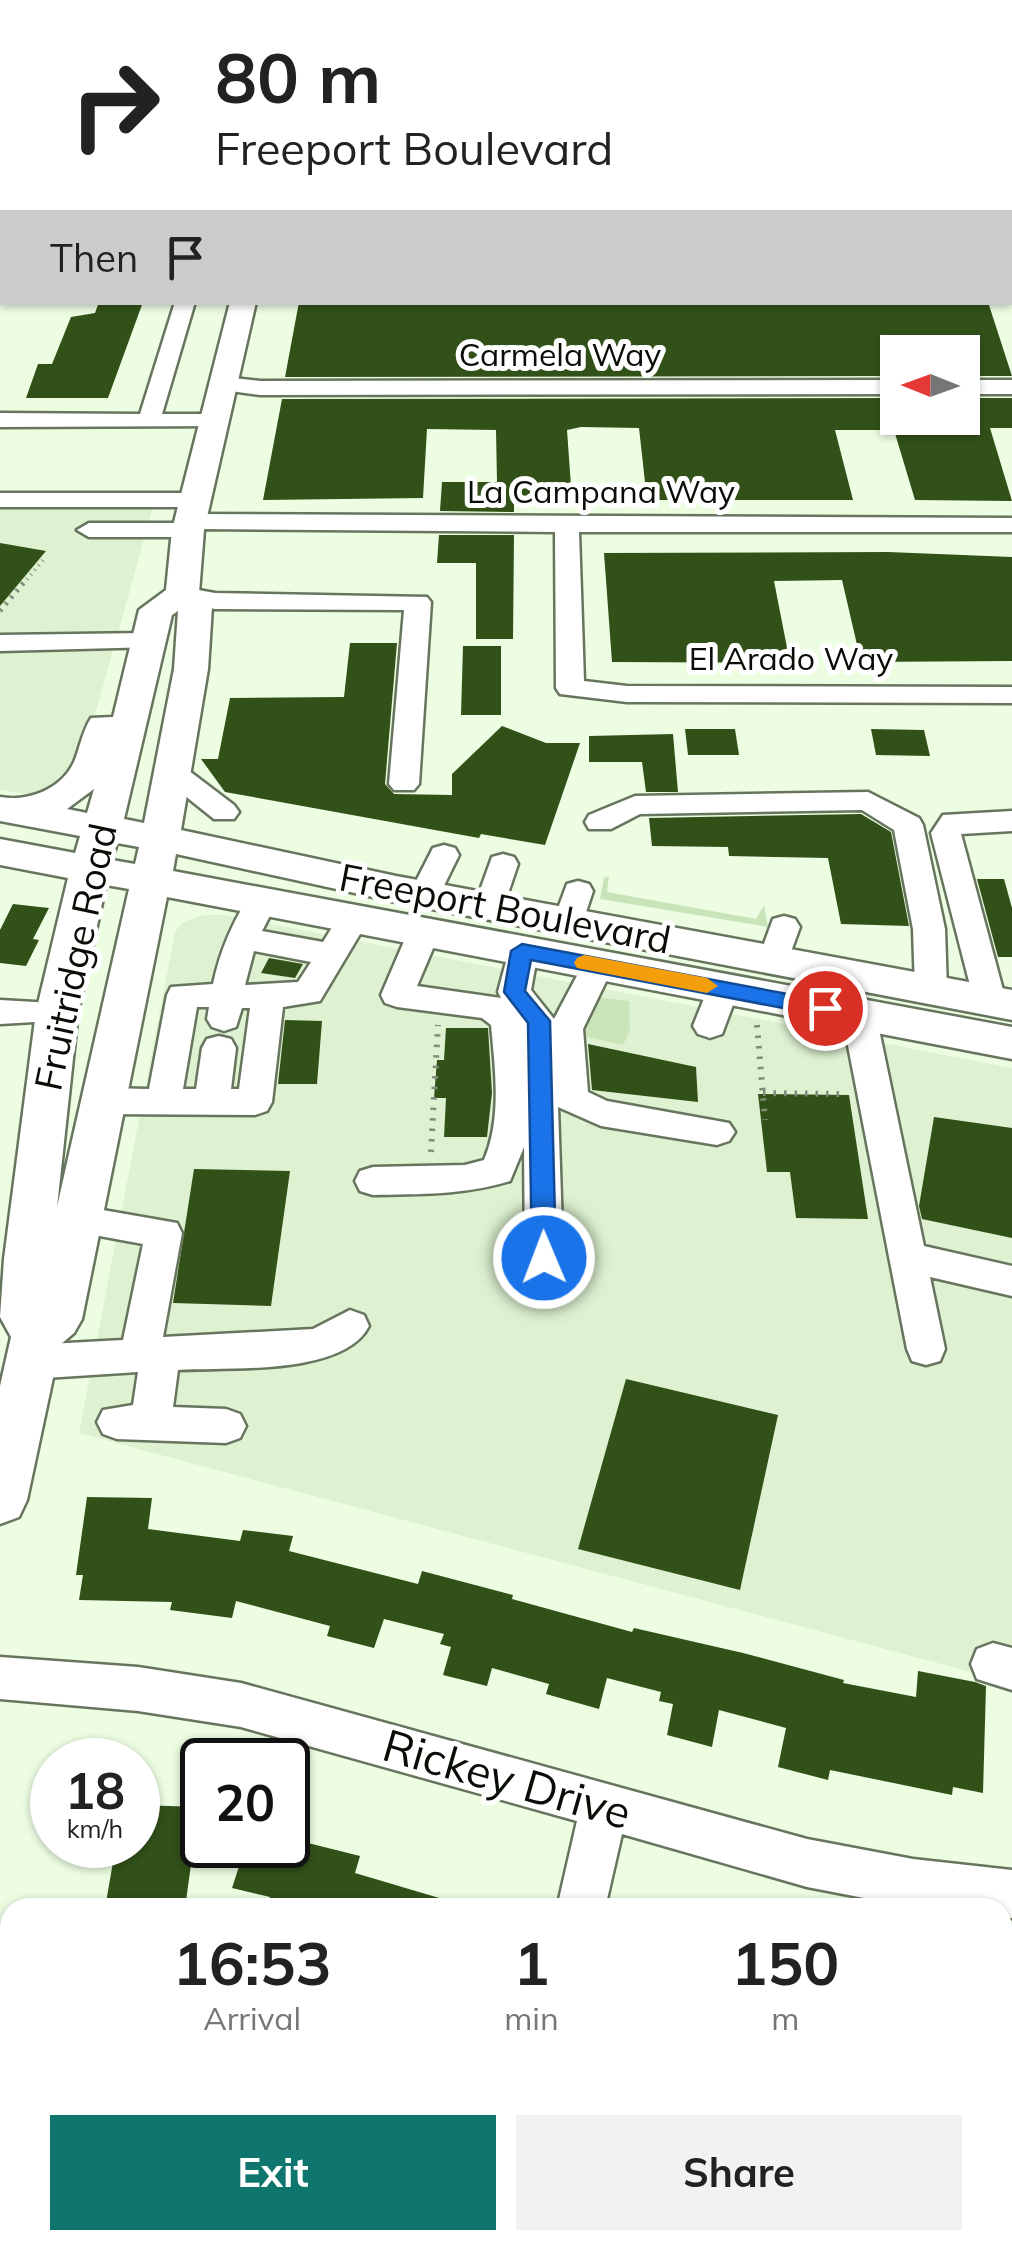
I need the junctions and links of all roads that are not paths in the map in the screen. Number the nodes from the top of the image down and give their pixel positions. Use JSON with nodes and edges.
{"nodes":[{"id":1,"x":184,"y":305,"type":"edge"},
{"id":2,"x":242,"y":305,"type":"edge"},
{"id":3,"x":224,"y":384,"type":"junction"},
{"id":4,"x":1012,"y":387,"type":"edge"},
{"id":5,"x":880,"y":388,"type":"edge"},
{"id":6,"x":980,"y":388,"type":"edge"},
{"id":7,"x":0,"y":420,"type":"edge"},
{"id":8,"x":148,"y":421,"type":"junction"},
{"id":9,"x":216,"y":421,"type":"junction"},
{"id":10,"x":0,"y":500,"type":"edge"},
{"id":11,"x":191,"y":517,"type":"junction"},
{"id":12,"x":566,"y":525,"type":"junction"},
{"id":13,"x":1012,"y":525,"type":"edge"},
{"id":14,"x":89,"y":530,"type":"dead end"},
{"id":15,"x":182,"y":596,"type":"junction"},
{"id":16,"x":146,"y":641,"type":"junction"},
{"id":17,"x":0,"y":643,"type":"edge"},
{"id":18,"x":1012,"y":694,"type":"edge"},
{"id":19,"x":174,"y":773,"type":"junction"},
{"id":20,"x":404,"y":784,"type":"dead end"},
{"id":21,"x":8,"y":810,"type":"edge"},
{"id":22,"x":224,"y":812,"type":"dead end"},
{"id":23,"x":600,"y":822,"type":"dead end"},
{"id":24,"x":1012,"y":822,"type":"edge"},
{"id":25,"x":102,"y":827,"type":"junction"},
{"id":26,"x":160,"y":838,"type":"junction"},
{"id":27,"x":0,"y":852,"type":"edge"},
{"id":28,"x":444,"y":854,"type":"dead end"},
{"id":29,"x":503,"y":864,"type":"dead end"},
{"id":30,"x":90,"y":869,"type":"junction"},
{"id":31,"x":150,"y":881,"type":"junction"},
{"id":32,"x":261,"y":902,"type":"junction"},
{"id":33,"x":490,"y":907,"type":"junction"},
{"id":34,"x":424,"y":914,"type":"junction"},
{"id":35,"x":353,"y":919,"type":"junction"},
{"id":36,"x":242,"y":938,"type":"junction"},
{"id":37,"x":522,"y":951,"type":"junction"},
{"id":38,"x":330,"y":956,"type":"junction"},
{"id":39,"x":598,"y":965,"type":"junction"},
{"id":40,"x":931,"y":990,"type":"junction"},
{"id":41,"x":268,"y":997,"type":"junction"},
{"id":42,"x":1001,"y":1003,"type":"edge"},
{"id":43,"x":0,"y":1012,"type":"edge"},
{"id":44,"x":57,"y":1012,"type":"junction"},
{"id":45,"x":859,"y":1015,"type":"junction"},
{"id":46,"x":223,"y":1021,"type":"junction"},
{"id":47,"x":1012,"y":1044,"type":"edge"},
{"id":48,"x":102,"y":1101,"type":"junction"},
{"id":49,"x":164,"y":1102,"type":"junction"},
{"id":50,"x":212,"y":1102,"type":"junction"},
{"id":51,"x":717,"y":1132,"type":"dead end"},
{"id":52,"x":373,"y":1180,"type":"dead end"},
{"id":53,"x":80,"y":1220,"type":"junction"},
{"id":54,"x":544,"y":1258,"type":"dead end"},
{"id":55,"x":908,"y":1258,"type":"junction"},
{"id":56,"x":1012,"y":1281,"type":"edge"},
{"id":57,"x":350,"y":1326,"type":"dead end"},
{"id":58,"x":22,"y":1342,"type":"edge"},
{"id":59,"x":926,"y":1349,"type":"dead end"},
{"id":60,"x":150,"y":1353,"type":"junction"},
{"id":61,"x":226,"y":1426,"type":"dead end"},
{"id":62,"x":0,"y":1500,"type":"edge"},
{"id":63,"x":0,"y":1678,"type":"edge"},
{"id":64,"x":604,"y":1807,"type":"junction"},
{"id":65,"x":1012,"y":1894,"type":"edge"},
{"id":66,"x":583,"y":1898,"type":"edge"}],
"edges":[{"from":1,"to":8,"type":"street"},
{"from":2,"to":3,"type":"main road","name":"Fruitridge Road"},
{"from":3,"to":5,"type":"street","name":"Carmela Way"},
{"from":3,"to":9,"type":"main road","name":"Fruitridge Road"},
{"from":4,"to":6,"type":"street"},
{"from":7,"to":8,"type":"street"},
{"from":8,"to":9,"type":"street"},
{"from":9,"to":11,"type":"main road","name":"Fruitridge Road"},
{"from":10,"to":11,"type":"street"},
{"from":11,"to":12,"type":"street","name":"La Campana Way"},
{"from":11,"to":14,"type":"street"},
{"from":11,"to":15,"type":"main road","name":"Fruitridge Road"},
{"from":12,"to":13,"type":"street","name":"La Campana Way"},
{"from":12,"to":18,"type":"street","name":"El Arado Way"},
{"from":15,"to":16,"type":"main road","name":"Fruitridge Road"},
{"from":15,"to":19,"type":"main road","name":"Fruitridge Road"},
{"from":15,"to":20,"type":"street"},
{"from":16,"to":17,"type":"street"},
{"from":16,"to":21,"type":"main road"},
{"from":16,"to":25,"type":"main road","name":"Fruitridge Road"},
{"from":19,"to":22,"type":"street"},
{"from":19,"to":26,"type":"main road","name":"Fruitridge Road"},
{"from":21,"to":25,"type":"main road","name":"Freeport Boulevard"},
{"from":23,"to":40,"type":"street"},
{"from":24,"to":42,"type":"street"},
{"from":25,"to":26,"type":"main road","name":"Freeport Boulevard"},
{"from":25,"to":30,"type":"main road","name":"Fruitridge Road"},
{"from":26,"to":31,"type":"main road","name":"Fruitridge Road"},
{"from":26,"to":34,"type":"main road","name":"Freeport Boulevard"},
{"from":27,"to":30,"type":"main road","name":"Freeport Boulevard"},
{"from":28,"to":34,"type":"street"},
{"from":29,"to":33,"type":"street"},
{"from":30,"to":31,"type":"main road","name":"Freeport Boulevard"},
{"from":30,"to":44,"type":"main road","name":"Fruitridge Road"},
{"from":31,"to":32,"type":"main road","name":"Freeport Boulevard"},
{"from":31,"to":48,"type":"main road","name":"Fruitridge Road"},
{"from":32,"to":35,"type":"main road","name":"Freeport Boulevard"},
{"from":32,"to":36,"type":"street"},
{"from":33,"to":34,"type":"main road","name":"Freeport Boulevard"},
{"from":33,"to":40,"type":"main road","name":"Freeport Boulevard"},
{"from":34,"to":35,"type":"main road","name":"Freeport Boulevard"},
{"from":34,"to":37,"type":"main road","name":"Freeport Boulevard"},
{"from":34,"to":52,"type":"street"},
{"from":35,"to":38,"type":"street"},
{"from":36,"to":38,"type":"street"},
{"from":36,"to":46,"type":"street"},
{"from":37,"to":39,"type":"main road","name":"Freeport Boulevard"},
{"from":37,"to":54,"type":"street"},
{"from":38,"to":41,"type":"street"},
{"from":39,"to":45,"type":"main road","name":"Freeport Boulevard"},
{"from":39,"to":51,"type":"street"},
{"from":40,"to":42,"type":"main road","name":"Freeport Boulevard"},
{"from":41,"to":46,"type":"street"},
{"from":41,"to":50,"type":"street"},
{"from":43,"to":44,"type":"street"},
{"from":44,"to":58,"type":"main road","name":"Fruitridge Road"},
{"from":45,"to":47,"type":"main road","name":"Freeport Boulevard"},
{"from":45,"to":55,"type":"street"},
{"from":46,"to":49,"type":"street"},
{"from":46,"to":50,"type":"street"},
{"from":48,"to":49,"type":"street"},
{"from":48,"to":53,"type":"main road","name":"Fruitridge Road"},
{"from":49,"to":50,"type":"street"},
{"from":53,"to":58,"type":"main road","name":"Fruitridge Road"},
{"from":53,"to":60,"type":"street"},
{"from":55,"to":56,"type":"street"},
{"from":55,"to":59,"type":"street"},
{"from":57,"to":60,"type":"street"},
{"from":58,"to":60,"type":"street"},
{"from":58,"to":62,"type":"main road","name":"Fruitridge Road"},
{"from":60,"to":61,"type":"street"},
{"from":63,"to":64,"type":"street","name":"Rickey Drive"},
{"from":64,"to":65,"type":"street","name":"Rickey Drive"},
{"from":64,"to":66,"type":"street"}]}
